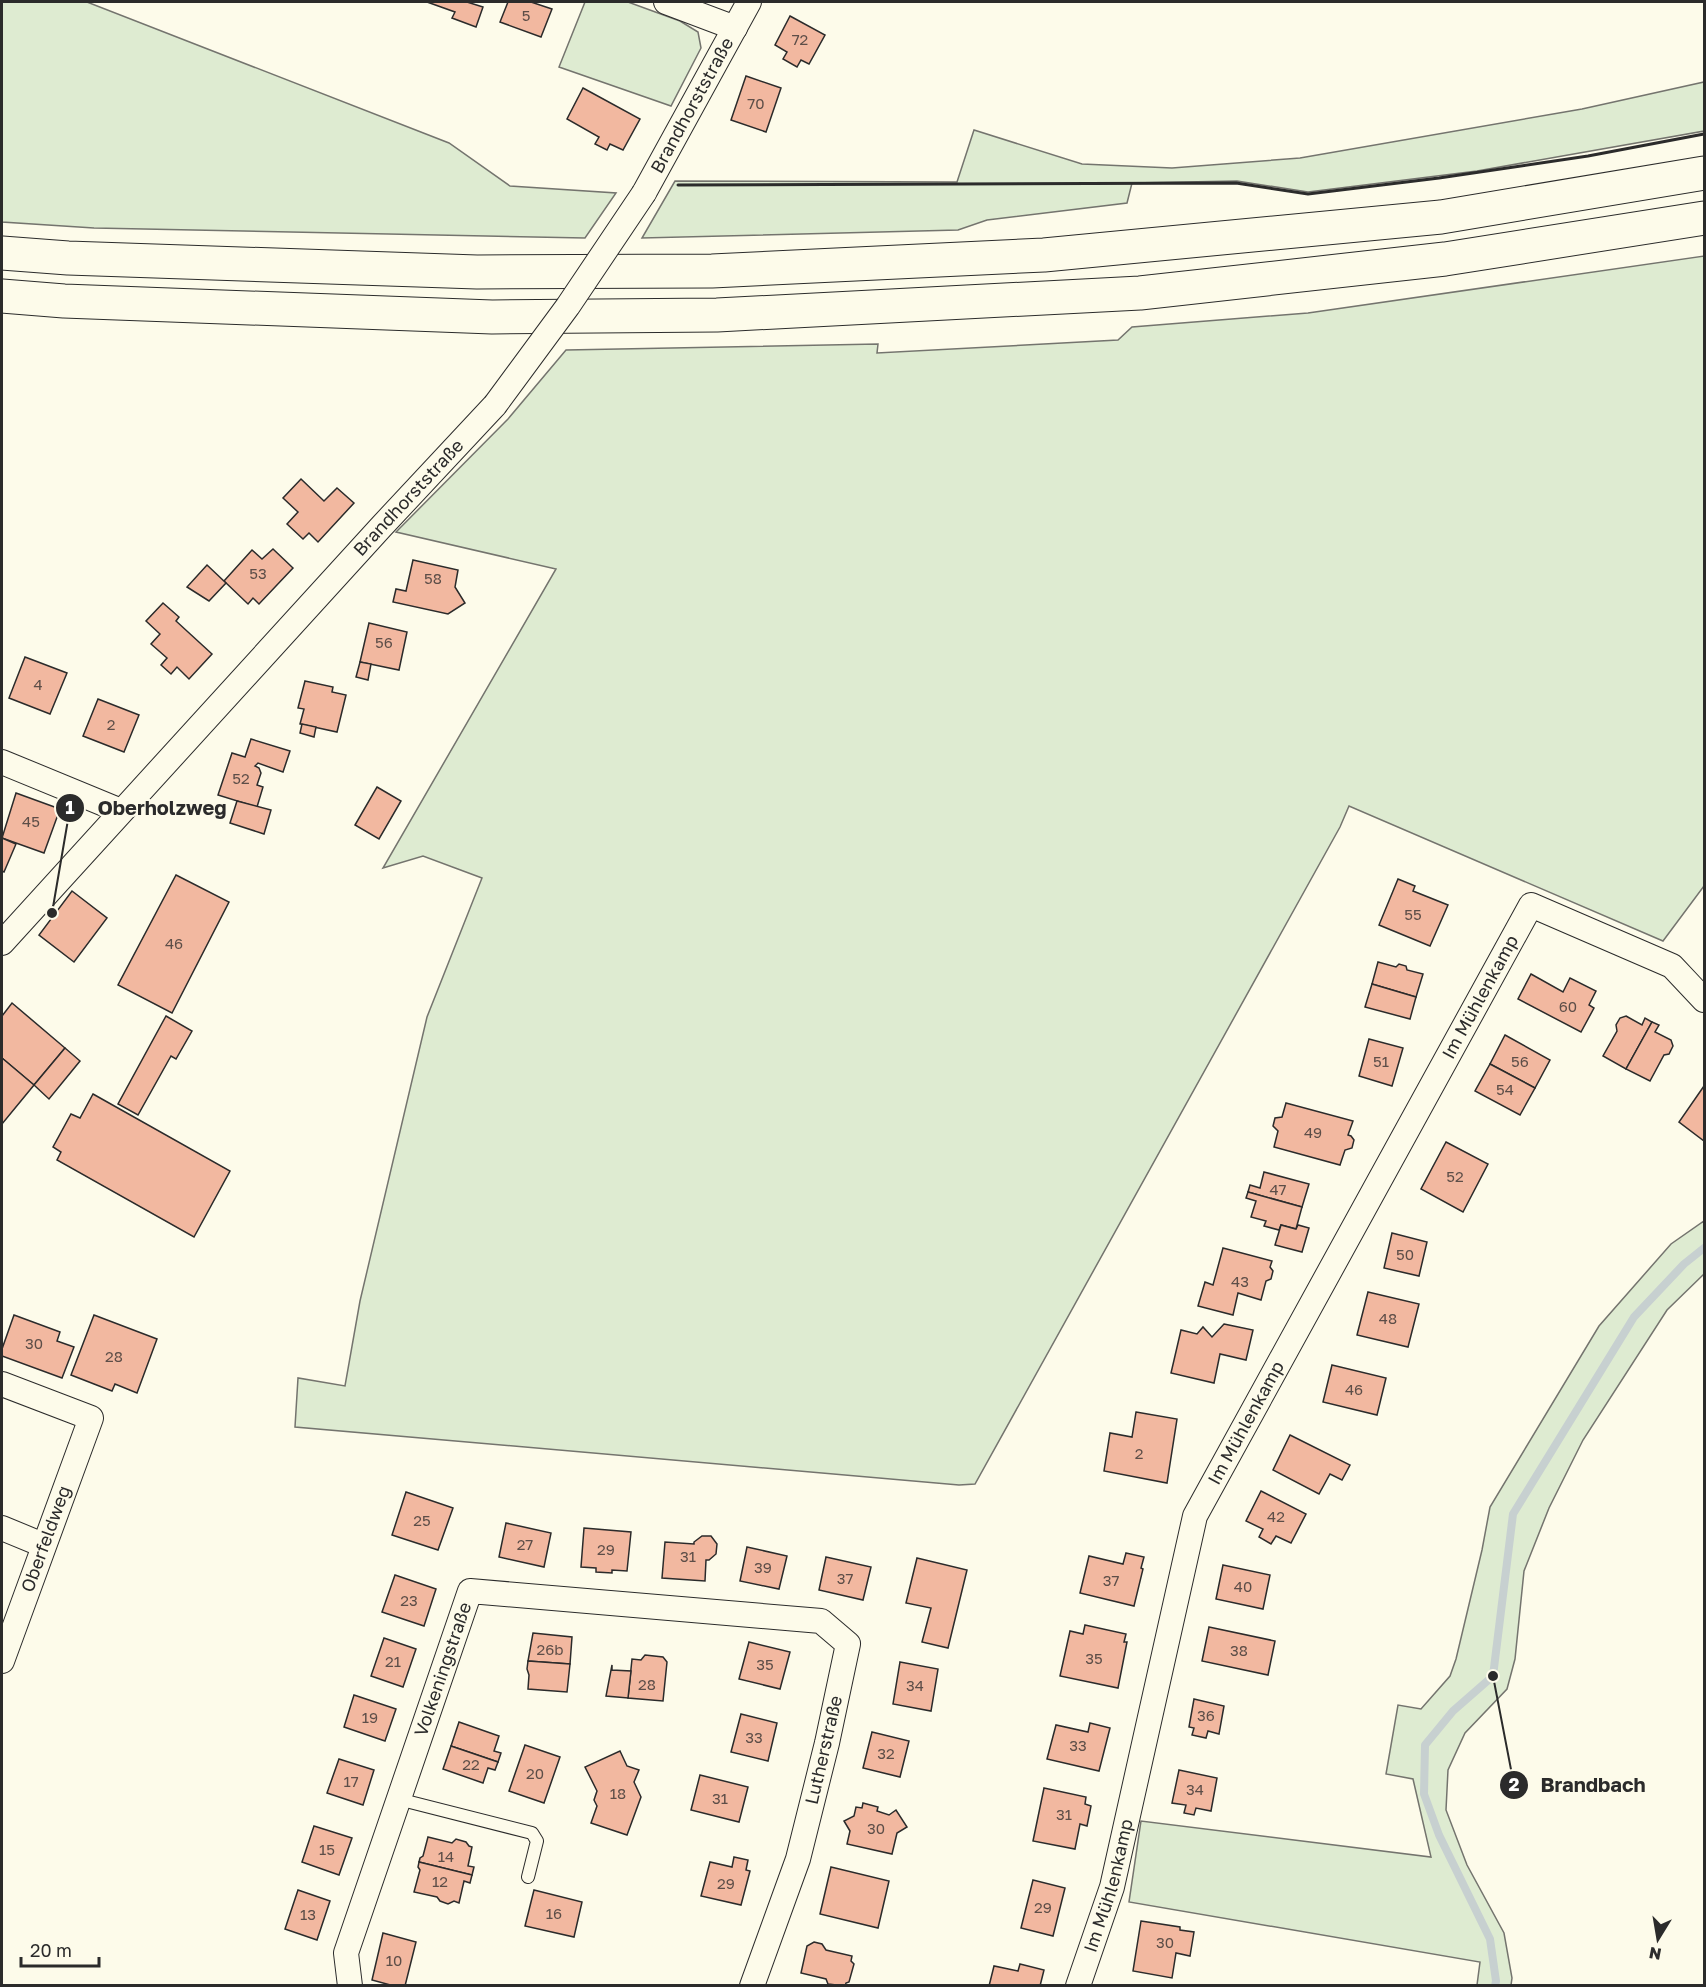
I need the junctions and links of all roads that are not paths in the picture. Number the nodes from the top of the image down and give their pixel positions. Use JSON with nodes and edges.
{"nodes":[{"id":1,"x":666,"y":2,"type":"edge"},
{"id":2,"x":749,"y":2,"type":"edge"},
{"id":3,"x":735,"y":28,"type":"junction"},
{"id":4,"x":1704,"y":173,"type":"edge"},
{"id":5,"x":1704,"y":218,"type":"edge"},
{"id":6,"x":2,"y":253,"type":"edge"},
{"id":7,"x":2,"y":296,"type":"edge"},
{"id":8,"x":2,"y":762,"type":"edge"},
{"id":9,"x":121,"y":811,"type":"junction"},
{"id":10,"x":2,"y":943,"type":"edge"},
{"id":11,"x":1704,"y":1000,"type":"edge"},
{"id":12,"x":2,"y":1384,"type":"edge"},
{"id":13,"x":2,"y":1528,"type":"edge"},
{"id":14,"x":43,"y":1545,"type":"junction"},
{"id":15,"x":717,"y":1612,"type":"joint"},
{"id":16,"x":2,"y":1661,"type":"edge"},
{"id":17,"x":398,"y":1799,"type":"junction"},
{"id":18,"x":528,"y":1876,"type":"dead end"},
{"id":19,"x":350,"y":1986,"type":"edge"},
{"id":20,"x":752,"y":1986,"type":"edge"},
{"id":21,"x":1078,"y":1986,"type":"edge"}],
"edges":[{"from":1,"to":3,"type":"street"},
{"from":2,"to":3,"type":"street","name":"Brandhorststraße"},
{"from":3,"to":9,"type":"street","name":"Brandhorststraße","bridge":true},
{"from":4,"to":6,"type":"highway"},
{"from":5,"to":7,"type":"highway"},
{"from":8,"to":9,"type":"street"},
{"from":9,"to":10,"type":"street","name":"Brandhorststraße"},
{"from":11,"to":21,"type":"street","name":"Im Mühlenkamp"},
{"from":12,"to":14,"type":"street","name":"Oberfeldweg"},
{"from":13,"to":14,"type":"street"},
{"from":14,"to":16,"type":"street","name":"Oberfeldweg"},
{"from":15,"to":17,"type":"street","name":"Volkeningstraße"},
{"from":15,"to":20,"type":"street","name":"Lutherstraße"},
{"from":17,"to":18,"type":"lane"},
{"from":17,"to":19,"type":"street","name":"Volkeningstraße"}]}
